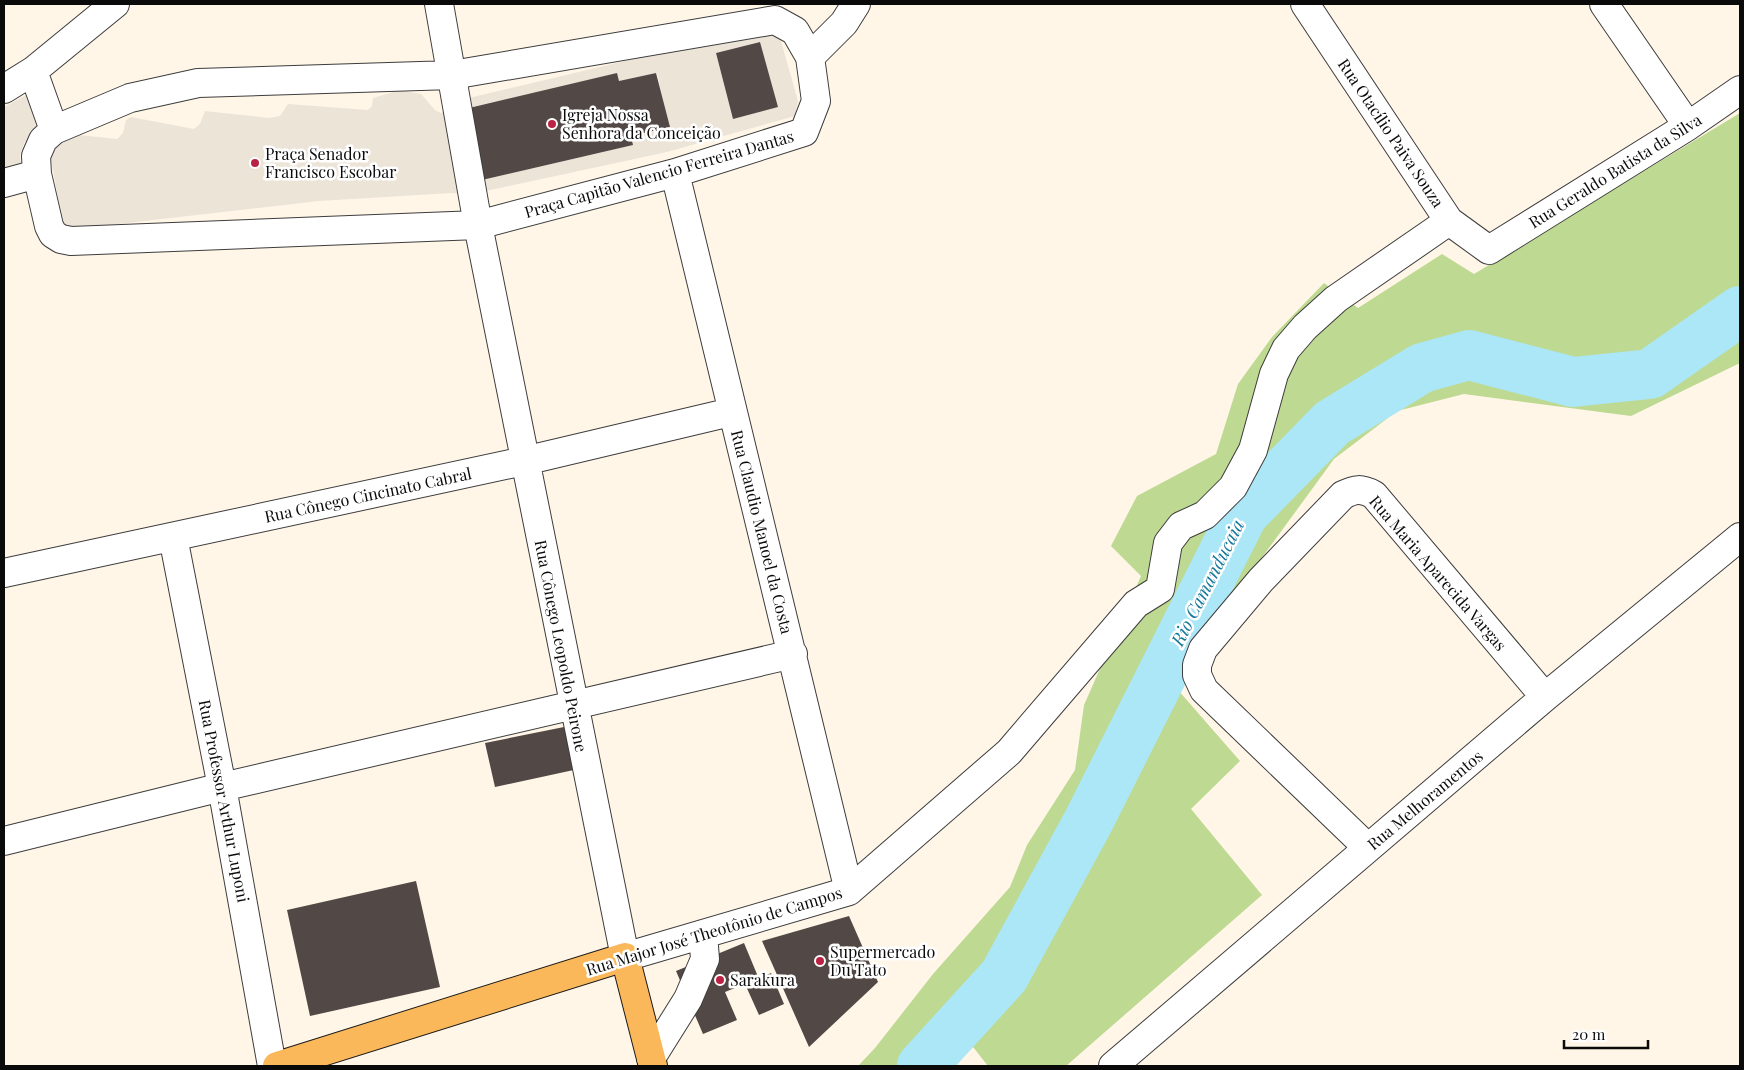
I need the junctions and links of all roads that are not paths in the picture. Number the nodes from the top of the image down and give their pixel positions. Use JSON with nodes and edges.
{"nodes":[{"id":1,"x":115,"y":4,"type":"edge"},
{"id":2,"x":439,"y":4,"type":"edge"},
{"id":3,"x":856,"y":4,"type":"edge"},
{"id":4,"x":1305,"y":4,"type":"edge"},
{"id":5,"x":1604,"y":4,"type":"edge"},
{"id":6,"x":810,"y":57,"type":"junction"},
{"id":7,"x":33,"y":71,"type":"junction"},
{"id":8,"x":452,"y":75,"type":"junction"},
{"id":9,"x":4,"y":89,"type":"edge"},
{"id":10,"x":1740,"y":90,"type":"edge"},
{"id":11,"x":1688,"y":126,"type":"junction"},
{"id":12,"x":54,"y":130,"type":"junction"},
{"id":13,"x":675,"y":173,"type":"junction"},
{"id":14,"x":37,"y":174,"type":"junction"},
{"id":15,"x":4,"y":183,"type":"edge"},
{"id":16,"x":1449,"y":221,"type":"junction"},
{"id":17,"x":478,"y":225,"type":"junction"},
{"id":18,"x":1489,"y":250,"type":"joint"},
{"id":19,"x":731,"y":412,"type":"junction"},
{"id":20,"x":524,"y":461,"type":"junction"},
{"id":21,"x":173,"y":537,"type":"junction"},
{"id":22,"x":1740,"y":537,"type":"edge"},
{"id":23,"x":4,"y":572,"type":"edge"},
{"id":24,"x":793,"y":654,"type":"junction"},
{"id":25,"x":1545,"y":697,"type":"junction"},
{"id":26,"x":573,"y":705,"type":"junction"},
{"id":27,"x":222,"y":787,"type":"junction"},
{"id":28,"x":4,"y":840,"type":"edge"},
{"id":29,"x":1368,"y":848,"type":"junction"},
{"id":30,"x":849,"y":891,"type":"junction"},
{"id":31,"x":703,"y":934,"type":"junction"},
{"id":32,"x":625,"y":957,"type":"junction"},
{"id":33,"x":652,"y":1062,"type":"edge"},
{"id":34,"x":272,"y":1066,"type":"edge"},
{"id":35,"x":278,"y":1066,"type":"edge"},
{"id":36,"x":1113,"y":1066,"type":"edge"}],
"edges":[{"from":1,"to":7,"type":"street"},
{"from":2,"to":8,"type":"street"},
{"from":3,"to":6,"type":"street"},
{"from":4,"to":16,"type":"street","name":"Rua Otacílio Paiva Souza"},
{"from":5,"to":11,"type":"street"},
{"from":6,"to":8,"type":"street","name":"Praça Capitão Valencio Ferreira Dantas"},
{"from":6,"to":13,"type":"street","name":"Praça Capitão Valencio Ferreira Dantas"},
{"from":7,"to":9,"type":"street"},
{"from":7,"to":12,"type":"street"},
{"from":8,"to":12,"type":"street"},
{"from":8,"to":17,"type":"street"},
{"from":10,"to":11,"type":"street","name":"Rua Geraldo Batista da Silva"},
{"from":11,"to":18,"type":"street","name":"Rua Geraldo Batista da Silva"},
{"from":12,"to":14,"type":"street"},
{"from":13,"to":17,"type":"street","name":"Praça Capitão Valencio Ferreira Dantas"},
{"from":13,"to":19,"type":"street","name":"Rua Claudio Manoel da Costa"},
{"from":14,"to":15,"type":"street"},
{"from":14,"to":17,"type":"street"},
{"from":16,"to":18,"type":"street","name":"Rua Otacílio Paiva Souza"},
{"from":16,"to":30,"type":"street","name":"Rua Major José Theotônio de Campos"},
{"from":17,"to":20,"type":"street","name":"Rua Cônego Leopoldo Peirone"},
{"from":19,"to":20,"type":"street","name":"Rua Cônego Cincinato Cabral"},
{"from":19,"to":24,"type":"street","name":"Rua Claudio Manoel da Costa"},
{"from":20,"to":21,"type":"street","name":"Rua Cônego Cincinato Cabral"},
{"from":20,"to":26,"type":"street","name":"Rua Cônego Leopoldo Peirone"},
{"from":21,"to":23,"type":"street","name":"Rua Cônego Cincinato Cabral"},
{"from":21,"to":27,"type":"street","name":"Rua Professor Arthur Luponi"},
{"from":22,"to":25,"type":"street","name":"Rua Melhoramentos"},
{"from":24,"to":26,"type":"street"},
{"from":24,"to":30,"type":"street","name":"Rua Claudio Manoel da Costa"},
{"from":25,"to":29,"type":"street","name":"Rua Melhoramentos"},
{"from":25,"to":29,"type":"street","name":"Rua Maria Aparecida Vargas"},
{"from":26,"to":27,"type":"street"},
{"from":26,"to":32,"type":"street","name":"Rua Cônego Leopoldo Peirone"},
{"from":27,"to":28,"type":"street"},
{"from":27,"to":34,"type":"street","name":"Rua Professor Arthur Luponi"},
{"from":29,"to":36,"type":"street","name":"Rua Melhoramentos"},
{"from":30,"to":31,"type":"street","name":"Rua Major José Theotônio de Campos"},
{"from":31,"to":32,"type":"street","name":"Rua Major José Theotônio de Campos"},
{"from":31,"to":33,"type":"street"},
{"from":32,"to":33,"type":"main road","name":"Rua Cônego Leopoldo Peirone"},
{"from":32,"to":35,"type":"main road","name":"Rua Major José Theotônio de Campos"}]}
